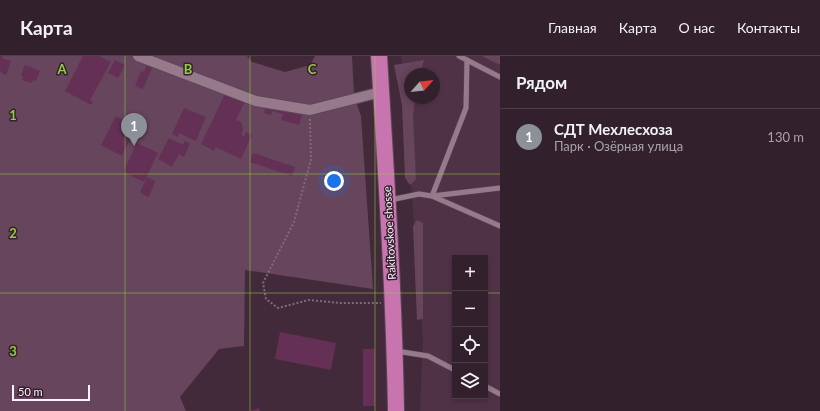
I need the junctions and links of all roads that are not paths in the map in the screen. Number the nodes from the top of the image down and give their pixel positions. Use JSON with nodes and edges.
{"nodes":[{"id":1,"x":138,"y":56,"type":"edge"},
{"id":2,"x":379,"y":56,"type":"edge"},
{"id":3,"x":458,"y":56,"type":"edge"},
{"id":4,"x":467,"y":60,"type":"junction"},
{"id":5,"x":500,"y":77,"type":"edge"},
{"id":6,"x":381,"y":92,"type":"junction"},
{"id":7,"x":500,"y":188,"type":"edge"},
{"id":8,"x":432,"y":196,"type":"junction"},
{"id":9,"x":387,"y":200,"type":"junction"},
{"id":10,"x":500,"y":226,"type":"edge"},
{"id":11,"x":395,"y":351,"type":"junction"},
{"id":12,"x":452,"y":368,"type":"edge"},
{"id":13,"x":488,"y":388,"type":"edge"},
{"id":14,"x":500,"y":394,"type":"edge"},
{"id":15,"x":396,"y":411,"type":"edge"}],
"edges":[{"from":1,"to":6,"type":"street"},
{"from":2,"to":6,"type":"main road","name":"Rakitovskoe shosse"},
{"from":3,"to":4,"type":"lane"},
{"from":4,"to":5,"type":"lane"},
{"from":4,"to":8,"type":"lane"},
{"from":6,"to":9,"type":"main road","name":"Rakitovskoe shosse"},
{"from":7,"to":8,"type":"lane"},
{"from":8,"to":9,"type":"lane"},
{"from":8,"to":10,"type":"lane"},
{"from":9,"to":11,"type":"main road","name":"Rakitovskoe shosse"},
{"from":11,"to":12,"type":"lane"},
{"from":11,"to":15,"type":"main road","name":"Rakitovskoe shosse"},
{"from":13,"to":14,"type":"lane"}]}
